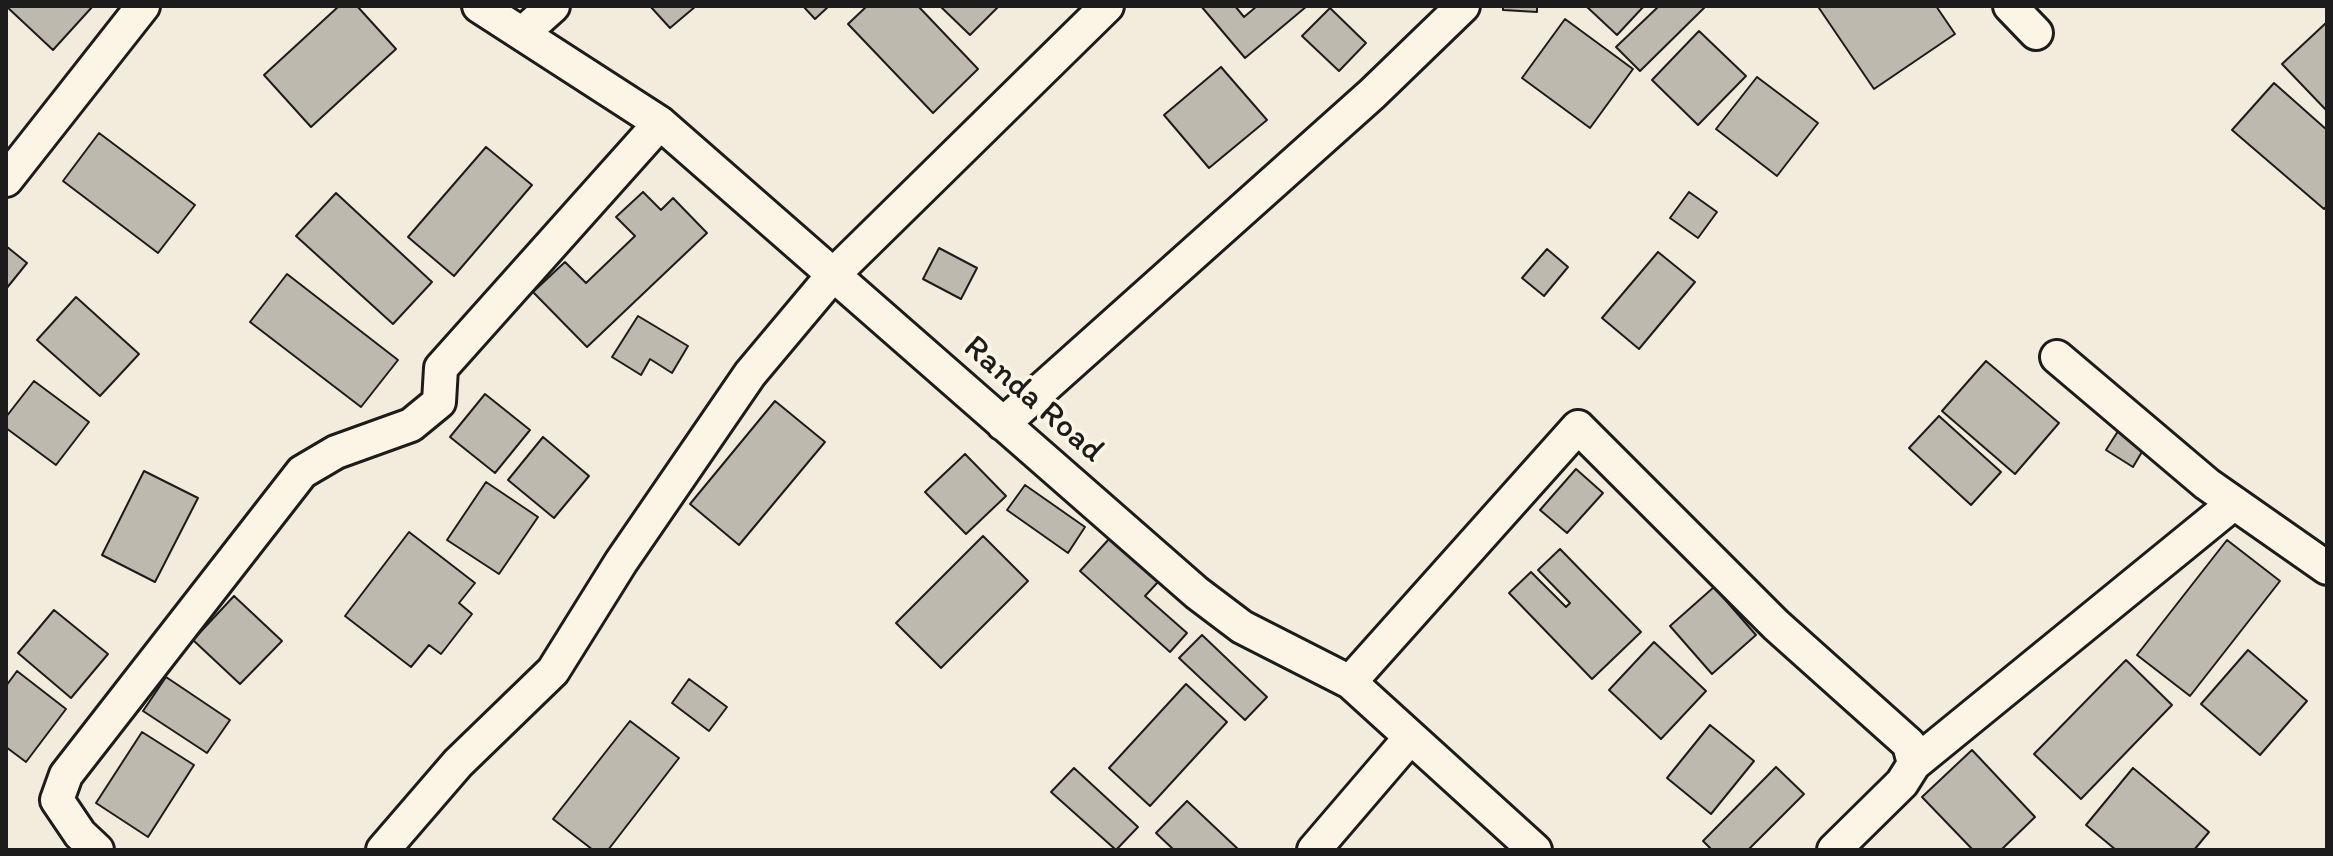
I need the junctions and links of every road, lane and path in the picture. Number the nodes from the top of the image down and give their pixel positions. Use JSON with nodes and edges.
{"nodes":[{"id":1,"x":143,"y":6,"type":"edge"},
{"id":2,"x":479,"y":6,"type":"edge"},
{"id":3,"x":553,"y":6,"type":"edge"},
{"id":4,"x":1107,"y":6,"type":"edge"},
{"id":5,"x":1463,"y":6,"type":"edge"},
{"id":6,"x":2010,"y":6,"type":"edge"},
{"id":7,"x":524,"y":32,"type":"junction"},
{"id":8,"x":2036,"y":33,"type":"dead end"},
{"id":9,"x":660,"y":123,"type":"junction"},
{"id":10,"x":6,"y":180,"type":"edge"},
{"id":11,"x":833,"y":275,"type":"junction"},
{"id":12,"x":2057,"y":357,"type":"dead end"},
{"id":13,"x":1003,"y":424,"type":"junction"},
{"id":14,"x":2234,"y":503,"type":"junction"},
{"id":15,"x":2327,"y":568,"type":"edge"},
{"id":16,"x":1350,"y":682,"type":"junction"},
{"id":17,"x":1410,"y":738,"type":"junction"},
{"id":18,"x":1914,"y":764,"type":"junction"},
{"id":19,"x":97,"y":850,"type":"edge"},
{"id":20,"x":383,"y":850,"type":"edge"},
{"id":21,"x":1314,"y":850,"type":"edge"},
{"id":22,"x":1535,"y":850,"type":"edge"},
{"id":23,"x":1834,"y":850,"type":"edge"}],
"edges":[{"from":1,"to":10,"type":"street"},
{"from":2,"to":7,"type":"street","name":"Randa Road"},
{"from":3,"to":7,"type":"street"},
{"from":4,"to":11,"type":"street"},
{"from":5,"to":13,"type":"street"},
{"from":6,"to":8,"type":"street"},
{"from":7,"to":9,"type":"street","name":"Randa Road"},
{"from":9,"to":11,"type":"street","name":"Randa Road"},
{"from":9,"to":19,"type":"street"},
{"from":11,"to":13,"type":"street","name":"Randa Road"},
{"from":11,"to":20,"type":"street"},
{"from":12,"to":14,"type":"street"},
{"from":13,"to":16,"type":"street","name":"Randa Road"},
{"from":14,"to":15,"type":"street"},
{"from":14,"to":18,"type":"street"},
{"from":16,"to":17,"type":"street","name":"Randa Road"},
{"from":16,"to":18,"type":"street"},
{"from":17,"to":21,"type":"street"},
{"from":17,"to":22,"type":"street","name":"Randa Road"},
{"from":18,"to":23,"type":"street"}]}
